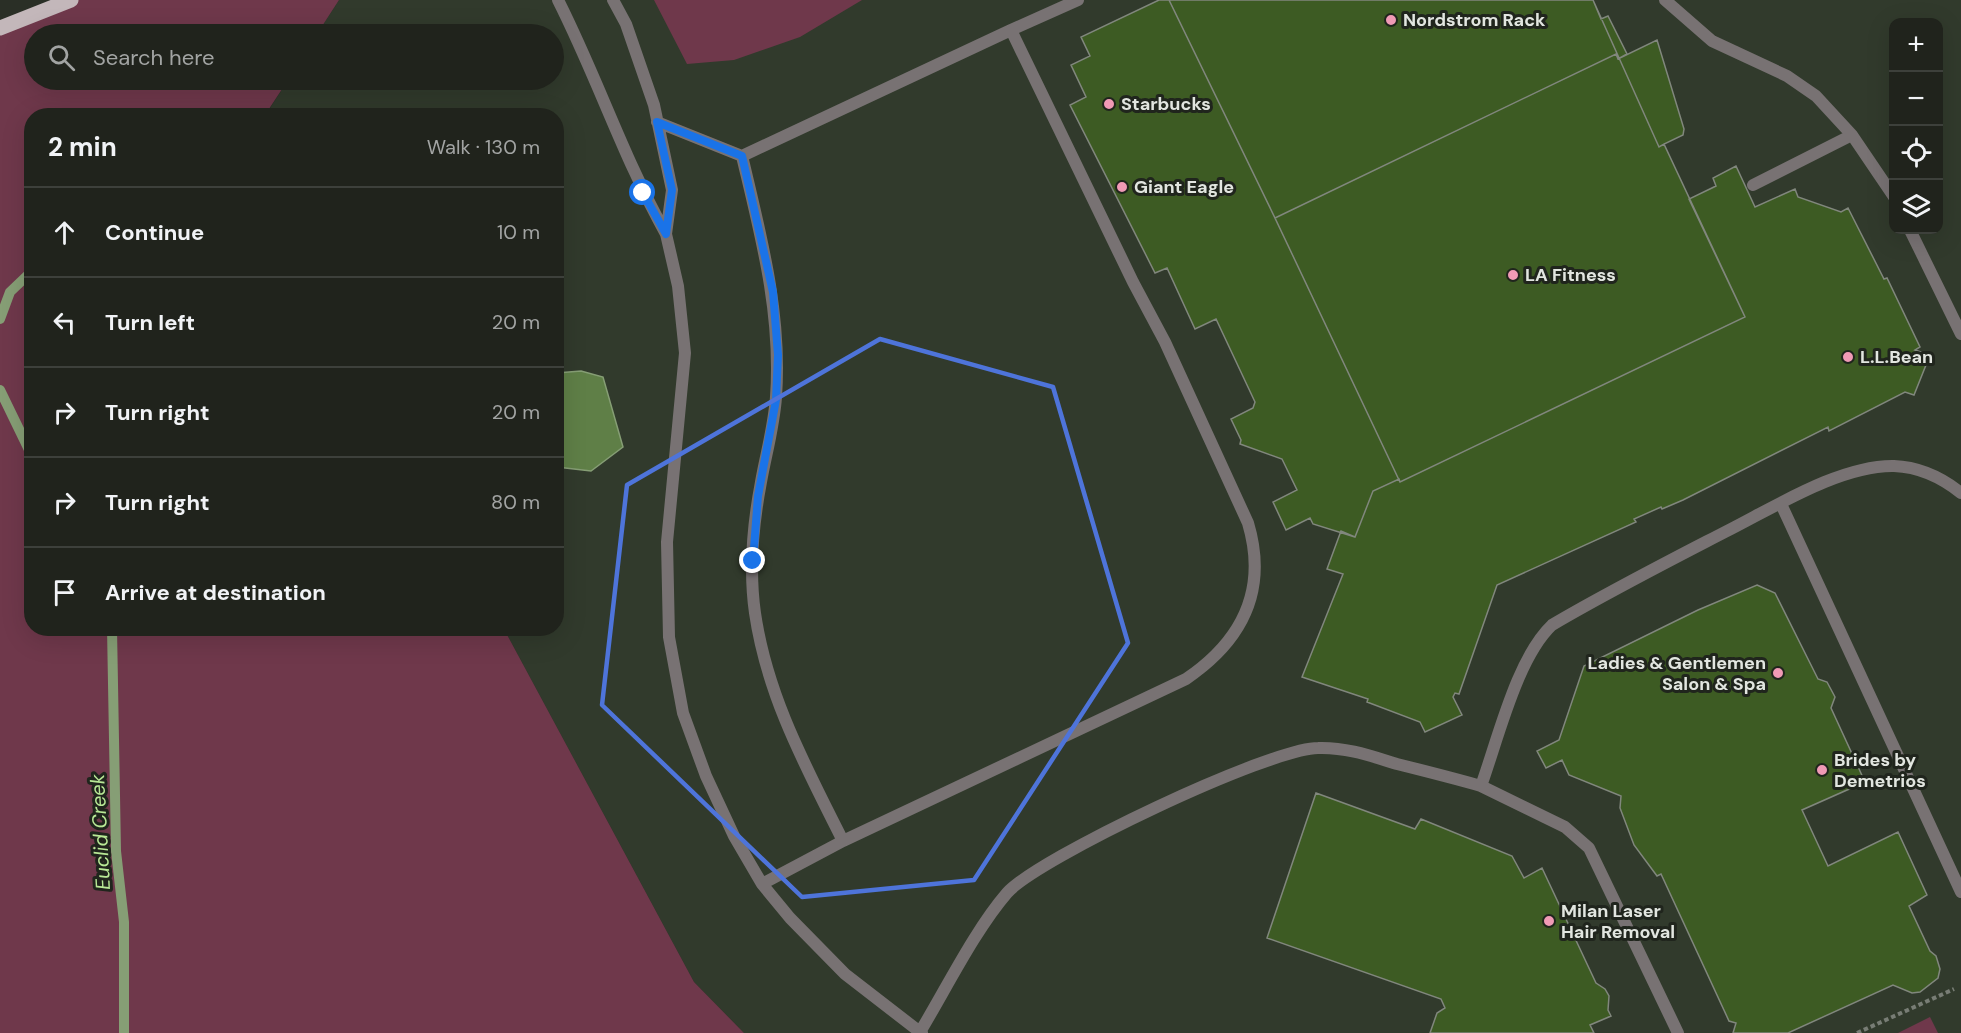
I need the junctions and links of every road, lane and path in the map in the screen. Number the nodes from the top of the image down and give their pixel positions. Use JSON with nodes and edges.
{"nodes":[{"id":1,"x":70,"y":0,"type":"edge"},
{"id":2,"x":558,"y":0,"type":"edge"},
{"id":3,"x":614,"y":0,"type":"edge"},
{"id":4,"x":1078,"y":0,"type":"edge"},
{"id":5,"x":1665,"y":0,"type":"edge"},
{"id":6,"x":0,"y":28,"type":"edge"},
{"id":7,"x":1011,"y":30,"type":"junction"},
{"id":8,"x":657,"y":122,"type":"junction"},
{"id":9,"x":1852,"y":135,"type":"junction"},
{"id":10,"x":742,"y":156,"type":"junction"},
{"id":11,"x":1753,"y":185,"type":"dead end"},
{"id":12,"x":1889,"y":191,"type":"edge"},
{"id":13,"x":666,"y":234,"type":"junction"},
{"id":14,"x":1912,"y":234,"type":"edge"},
{"id":15,"x":1961,"y":334,"type":"edge"},
{"id":16,"x":1961,"y":492,"type":"edge"},
{"id":17,"x":1780,"y":504,"type":"junction"},
{"id":18,"x":1481,"y":786,"type":"junction"},
{"id":19,"x":843,"y":841,"type":"junction"},
{"id":20,"x":762,"y":884,"type":"junction"},
{"id":21,"x":1961,"y":892,"type":"edge"},
{"id":22,"x":1954,"y":989,"type":"dead end"},
{"id":23,"x":921,"y":1032,"type":"edge"},
{"id":24,"x":1678,"y":1033,"type":"edge"},
{"id":25,"x":1857,"y":1033,"type":"edge"}],
"edges":[{"from":1,"to":6,"type":"main road"},
{"from":2,"to":13,"type":"lane"},
{"from":3,"to":8,"type":"lane"},
{"from":4,"to":7,"type":"lane"},
{"from":5,"to":9,"type":"lane"},
{"from":7,"to":10,"type":"lane"},
{"from":7,"to":19,"type":"lane"},
{"from":8,"to":10,"type":"lane"},
{"from":8,"to":13,"type":"lane"},
{"from":9,"to":11,"type":"lane"},
{"from":9,"to":12,"type":"lane"},
{"from":10,"to":19,"type":"lane"},
{"from":13,"to":20,"type":"lane"},
{"from":14,"to":15,"type":"lane"},
{"from":16,"to":17,"type":"lane"},
{"from":17,"to":18,"type":"lane"},
{"from":17,"to":21,"type":"lane"},
{"from":18,"to":23,"type":"lane"},
{"from":18,"to":24,"type":"lane"},
{"from":19,"to":20,"type":"lane"},
{"from":20,"to":23,"type":"lane"},
{"from":22,"to":25,"type":"path"}]}
